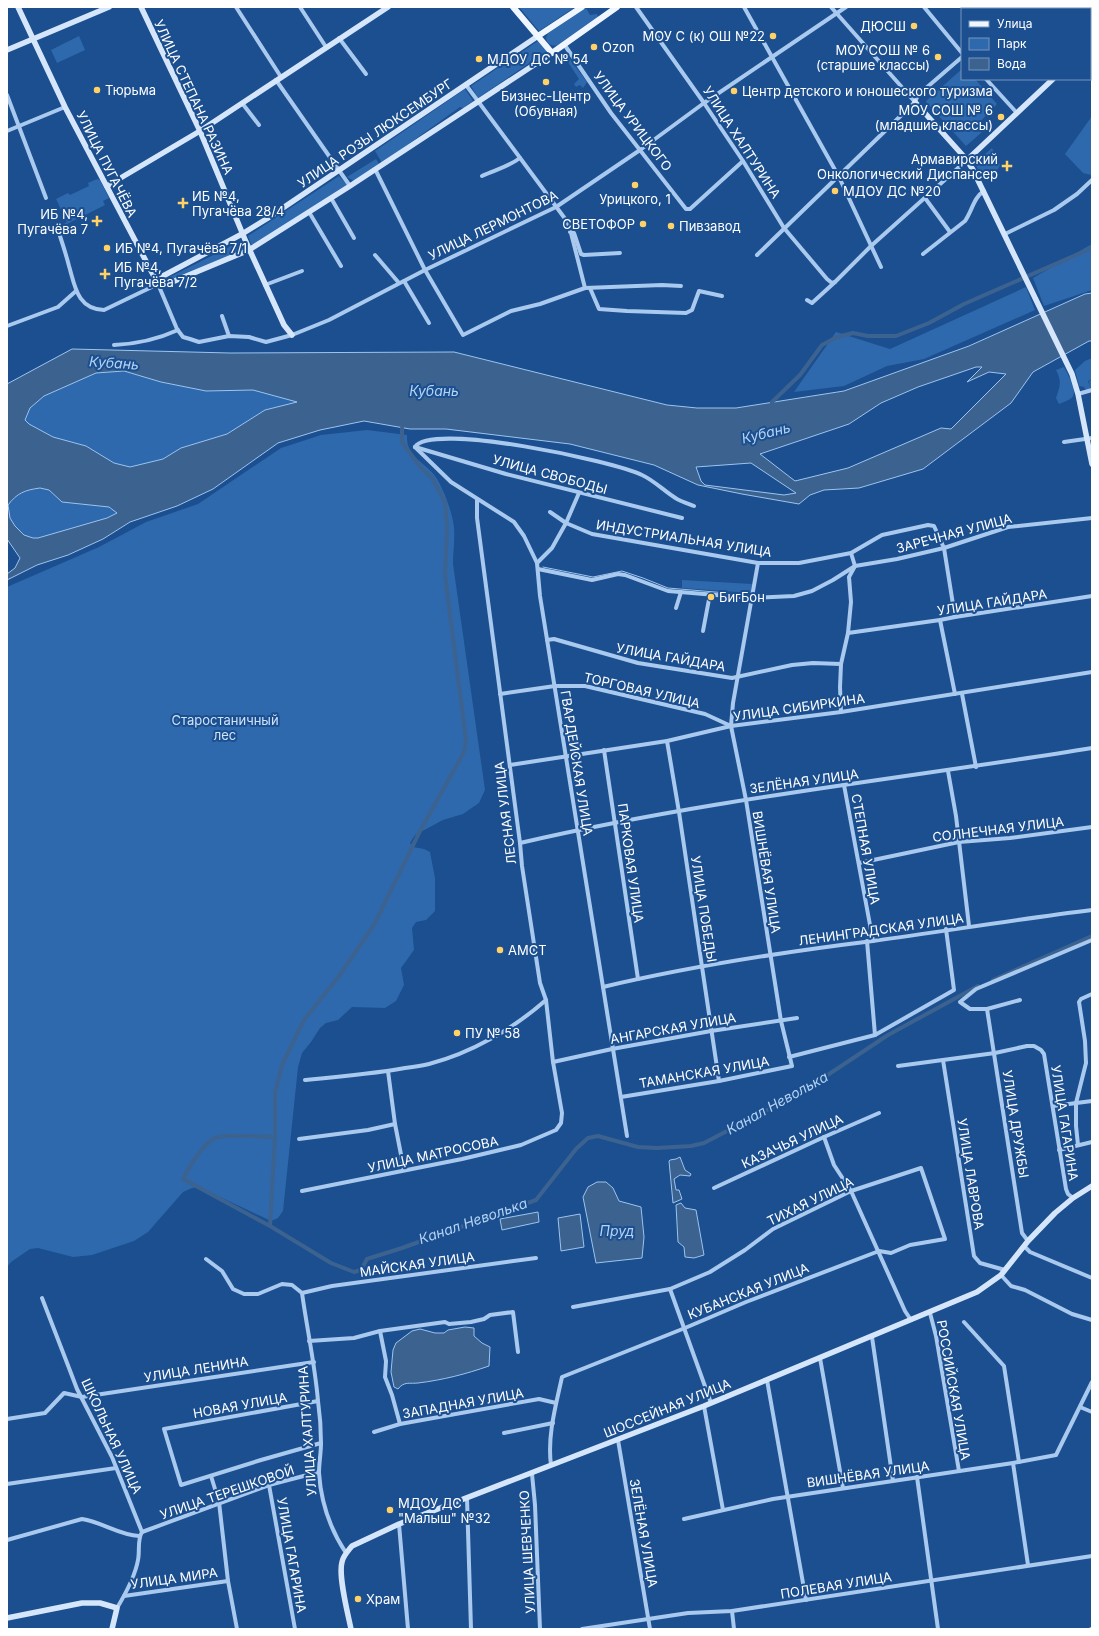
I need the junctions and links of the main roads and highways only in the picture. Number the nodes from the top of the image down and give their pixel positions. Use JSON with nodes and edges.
{"nodes":[{"id":1,"x":18,"y":7,"type":"edge"},
{"id":2,"x":109,"y":7,"type":"edge"},
{"id":3,"x":141,"y":7,"type":"edge"},
{"id":4,"x":388,"y":7,"type":"edge"},
{"id":5,"x":513,"y":7,"type":"edge"},
{"id":6,"x":582,"y":7,"type":"edge"},
{"id":7,"x":617,"y":7,"type":"edge"},
{"id":8,"x":99,"y":9,"type":"edge"},
{"id":9,"x":538,"y":36,"type":"junction"},
{"id":10,"x":32,"y":39,"type":"junction"},
{"id":11,"x":7,"y":50,"type":"edge"},
{"id":12,"x":552,"y":53,"type":"junction"},
{"id":13,"x":1052,"y":80,"type":"edge"},
{"id":14,"x":915,"y":102,"type":"road end"},
{"id":15,"x":200,"y":131,"type":"junction"},
{"id":16,"x":967,"y":160,"type":"junction"},
{"id":17,"x":107,"y":186,"type":"junction"},
{"id":18,"x":242,"y":234,"type":"junction"},
{"id":19,"x":249,"y":250,"type":"junction"},
{"id":20,"x":158,"y":284,"type":"junction"},
{"id":21,"x":292,"y":335,"type":"road end"},
{"id":22,"x":1089,"y":438,"type":"edge"},
{"id":23,"x":1092,"y":464,"type":"edge"},
{"id":24,"x":1092,"y":1186,"type":"edge"},
{"id":25,"x":7,"y":1618,"type":"edge"},
{"id":26,"x":112,"y":1629,"type":"edge"},
{"id":27,"x":351,"y":1629,"type":"edge"}],
"edges":[{"from":1,"to":10,"type":"main road","name":"УЛИЦА ПУГАЧЁВА"},
{"from":2,"to":8,"type":"main road"},
{"from":3,"to":15,"type":"main road","name":"УЛИЦА СТЕПАНА РАЗИНА"},
{"from":4,"to":15,"type":"main road"},
{"from":5,"to":9,"type":"main road"},
{"from":6,"to":9,"type":"main road","name":"УЛИЦА РОЗЫ ЛЮКСЕМБУРГ"},
{"from":7,"to":12,"type":"main road","name":"УЛИЦА РОЗЫ ЛЮКСЕМБУРГ"},
{"from":8,"to":10,"type":"main road"},
{"from":9,"to":12,"type":"main road"},
{"from":9,"to":18,"type":"main road","name":"УЛИЦА РОЗЫ ЛЮКСЕМБУРГ"},
{"from":10,"to":11,"type":"main road"},
{"from":10,"to":17,"type":"main road","name":"УЛИЦА ПУГАЧЁВА"},
{"from":12,"to":19,"type":"main road","name":"УЛИЦА РОЗЫ ЛЮКСЕМБУРГ"},
{"from":13,"to":16,"type":"main road"},
{"from":14,"to":16,"type":"main road"},
{"from":15,"to":17,"type":"main road"},
{"from":15,"to":18,"type":"main road","name":"УЛИЦА СТЕПАНА РАЗИНА"},
{"from":16,"to":22,"type":"main road"},
{"from":17,"to":20,"type":"main road","name":"УЛИЦА ПУГАЧЁВА"},
{"from":18,"to":19,"type":"main road","name":"УЛИЦА СТЕПАНА РАЗИНА"},
{"from":18,"to":20,"type":"main road","name":"УЛИЦА РОЗЫ ЛЮКСЕМБУРГ"},
{"from":19,"to":20,"type":"main road","name":"УЛИЦА РОЗЫ ЛЮКСЕМБУРГ"},
{"from":19,"to":21,"type":"main road","name":"УЛИЦА СТЕПАНА РАЗИНА"},
{"from":22,"to":23,"type":"main road"},
{"from":24,"to":27,"type":"main road","name":"ШОССЕЙНАЯ УЛИЦА"},
{"from":25,"to":26,"type":"main road","name":"ШКОЛЬНАЯ УЛИЦА"}]}
